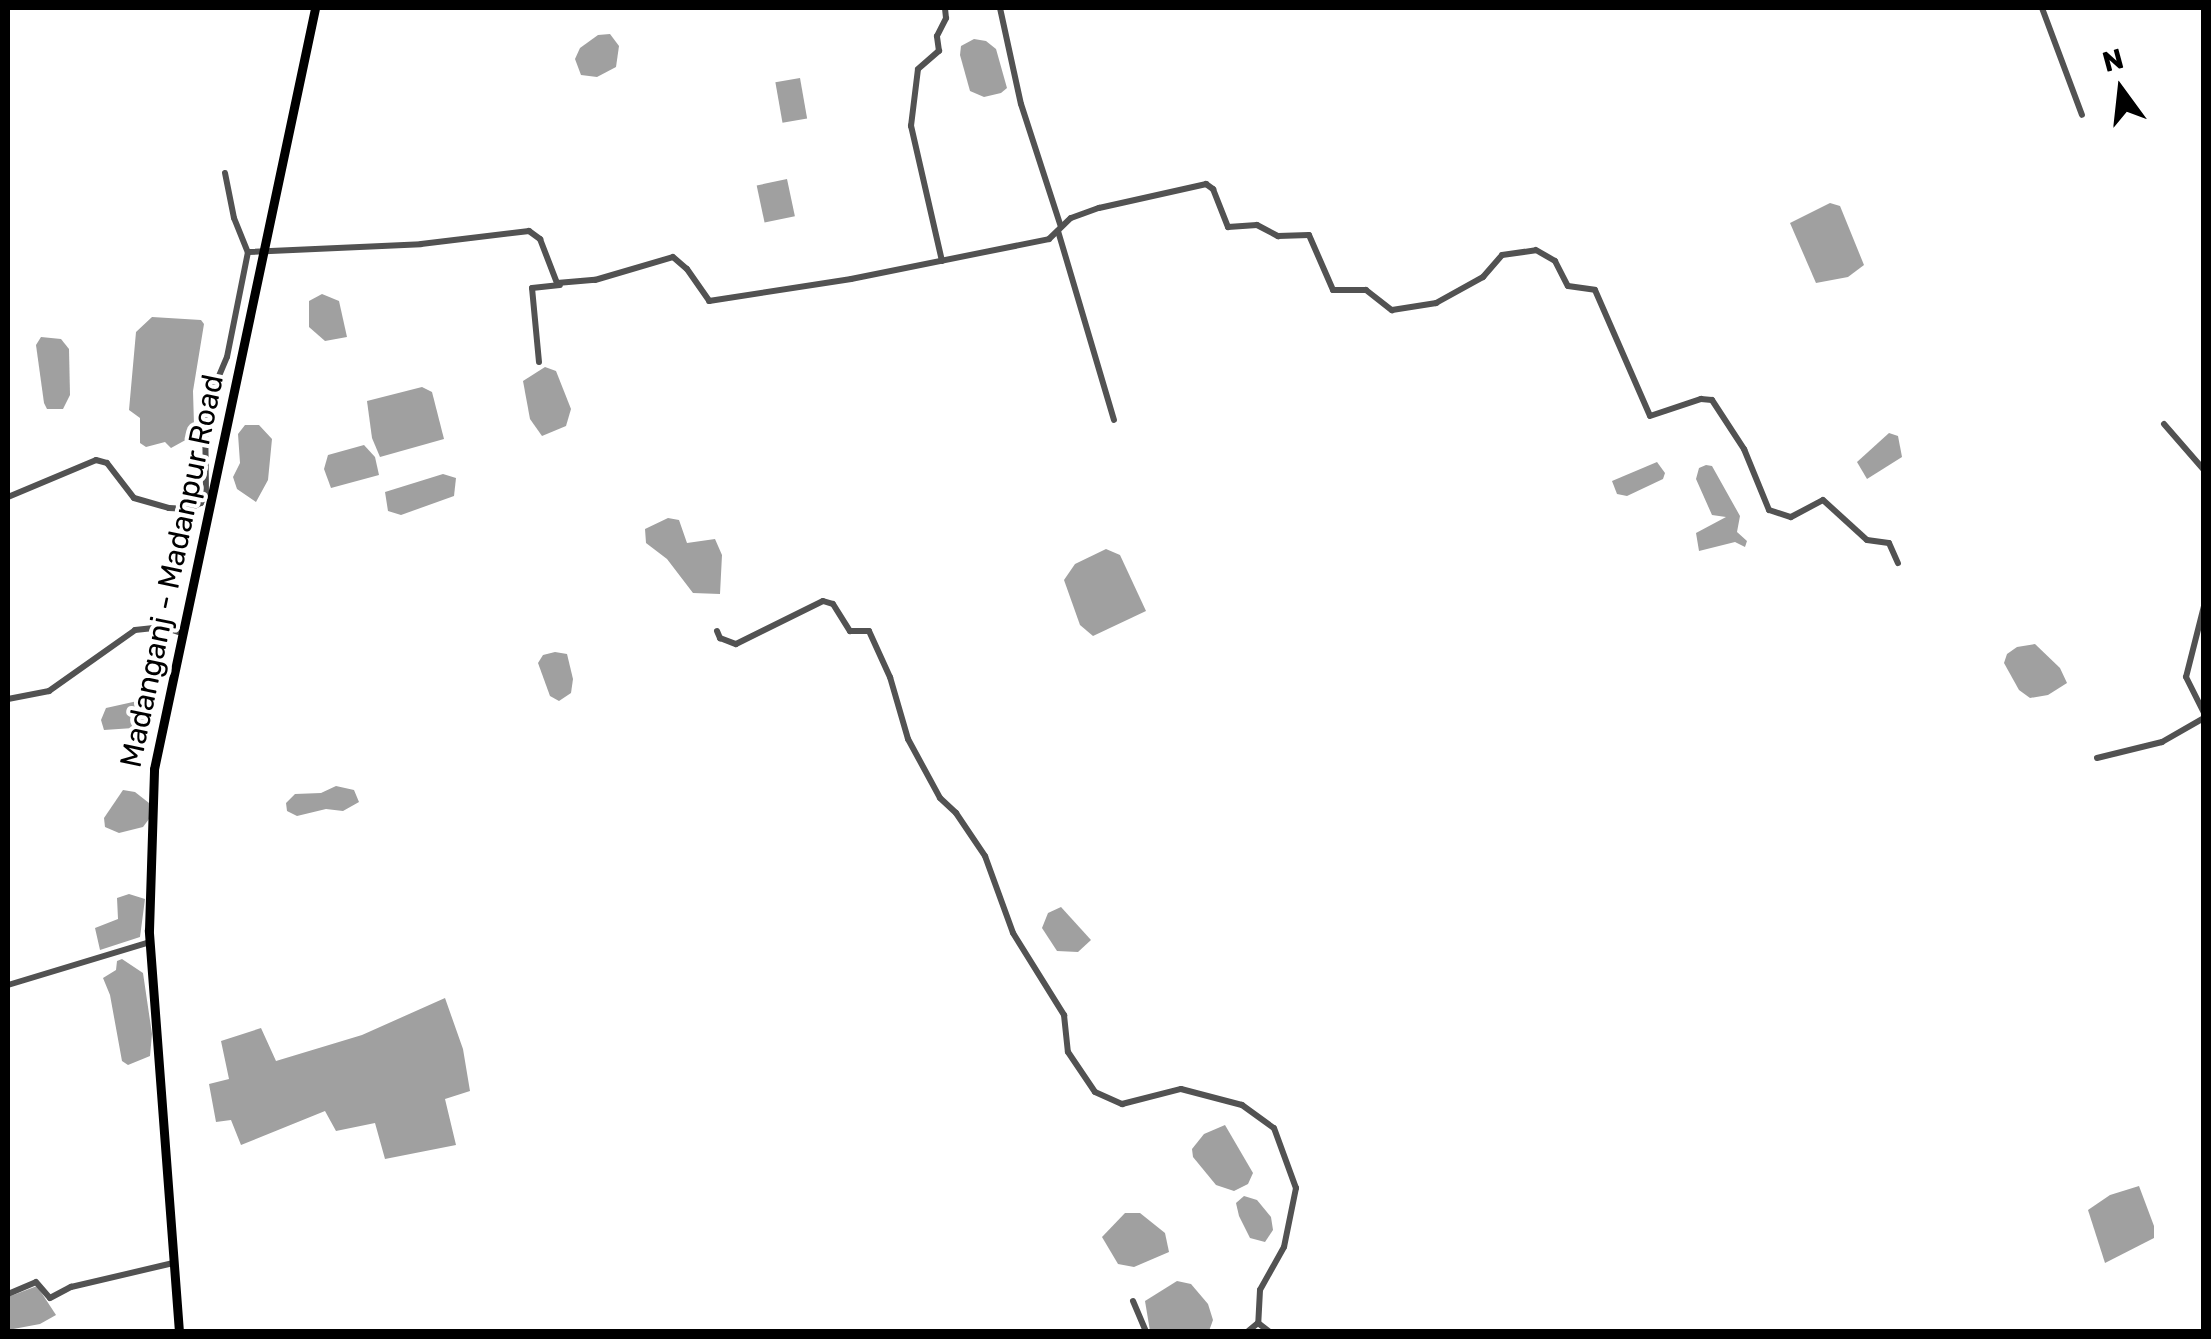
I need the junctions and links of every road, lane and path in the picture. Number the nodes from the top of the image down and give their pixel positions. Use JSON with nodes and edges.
{"nodes":[{"id":1,"x":315,"y":8,"type":"edge"},
{"id":2,"x":945,"y":8,"type":"edge"},
{"id":3,"x":1000,"y":8,"type":"edge"},
{"id":4,"x":2042,"y":8,"type":"edge"},
{"id":5,"x":2082,"y":115,"type":"dead end"},
{"id":6,"x":225,"y":174,"type":"dead end"},
{"id":7,"x":1059,"y":228,"type":"junction"},
{"id":8,"x":248,"y":252,"type":"junction"},
{"id":9,"x":264,"y":254,"type":"junction"},
{"id":10,"x":942,"y":261,"type":"junction"},
{"id":11,"x":562,"y":284,"type":"junction"},
{"id":12,"x":538,"y":362,"type":"dead end"},
{"id":13,"x":1114,"y":420,"type":"dead end"},
{"id":14,"x":2164,"y":424,"type":"dead end"},
{"id":15,"x":2204,"y":470,"type":"edge"},
{"id":16,"x":8,"y":497,"type":"edge"},
{"id":17,"x":1898,"y":562,"type":"dead end"},
{"id":18,"x":2204,"y":606,"type":"edge"},
{"id":19,"x":2202,"y":617,"type":"edge"},
{"id":20,"x":717,"y":631,"type":"dead end"},
{"id":21,"x":182,"y":633,"type":"junction"},
{"id":22,"x":8,"y":699,"type":"edge"},
{"id":23,"x":2204,"y":716,"type":"edge"},
{"id":24,"x":2097,"y":758,"type":"dead end"},
{"id":25,"x":150,"y":942,"type":"junction"},
{"id":26,"x":8,"y":985,"type":"edge"},
{"id":27,"x":174,"y":1263,"type":"junction"},
{"id":28,"x":8,"y":1294,"type":"edge"},
{"id":29,"x":1133,"y":1301,"type":"dead end"},
{"id":30,"x":1258,"y":1324,"type":"junction"},
{"id":31,"x":179,"y":1332,"type":"edge"},
{"id":32,"x":1146,"y":1332,"type":"edge"},
{"id":33,"x":1247,"y":1332,"type":"edge"},
{"id":34,"x":1270,"y":1332,"type":"edge"}],
"edges":[{"from":1,"to":9,"type":"main road","name":"Madanganj - Madanpur Road"},
{"from":2,"to":10,"type":"street"},
{"from":3,"to":7,"type":"street"},
{"from":4,"to":5,"type":"street"},
{"from":6,"to":8,"type":"street"},
{"from":7,"to":10,"type":"street"},
{"from":7,"to":13,"type":"street"},
{"from":7,"to":17,"type":"street"},
{"from":8,"to":9,"type":"street"},
{"from":8,"to":16,"type":"street"},
{"from":9,"to":11,"type":"street"},
{"from":9,"to":21,"type":"main road","name":"Madanganj - Madanpur Road"},
{"from":10,"to":11,"type":"street"},
{"from":11,"to":12,"type":"street"},
{"from":14,"to":15,"type":"street"},
{"from":18,"to":19,"type":"street"},
{"from":19,"to":23,"type":"street"},
{"from":20,"to":30,"type":"street"},
{"from":21,"to":22,"type":"street"},
{"from":21,"to":25,"type":"main road","name":"Madanganj - Madanpur Road"},
{"from":23,"to":24,"type":"street"},
{"from":25,"to":26,"type":"street"},
{"from":25,"to":27,"type":"main road","name":"Madanganj - Madanpur Road"},
{"from":27,"to":28,"type":"street"},
{"from":27,"to":31,"type":"main road","name":"Madanganj - Madanpur Road"},
{"from":29,"to":32,"type":"street"},
{"from":30,"to":33,"type":"street"},
{"from":30,"to":34,"type":"street"}]}
